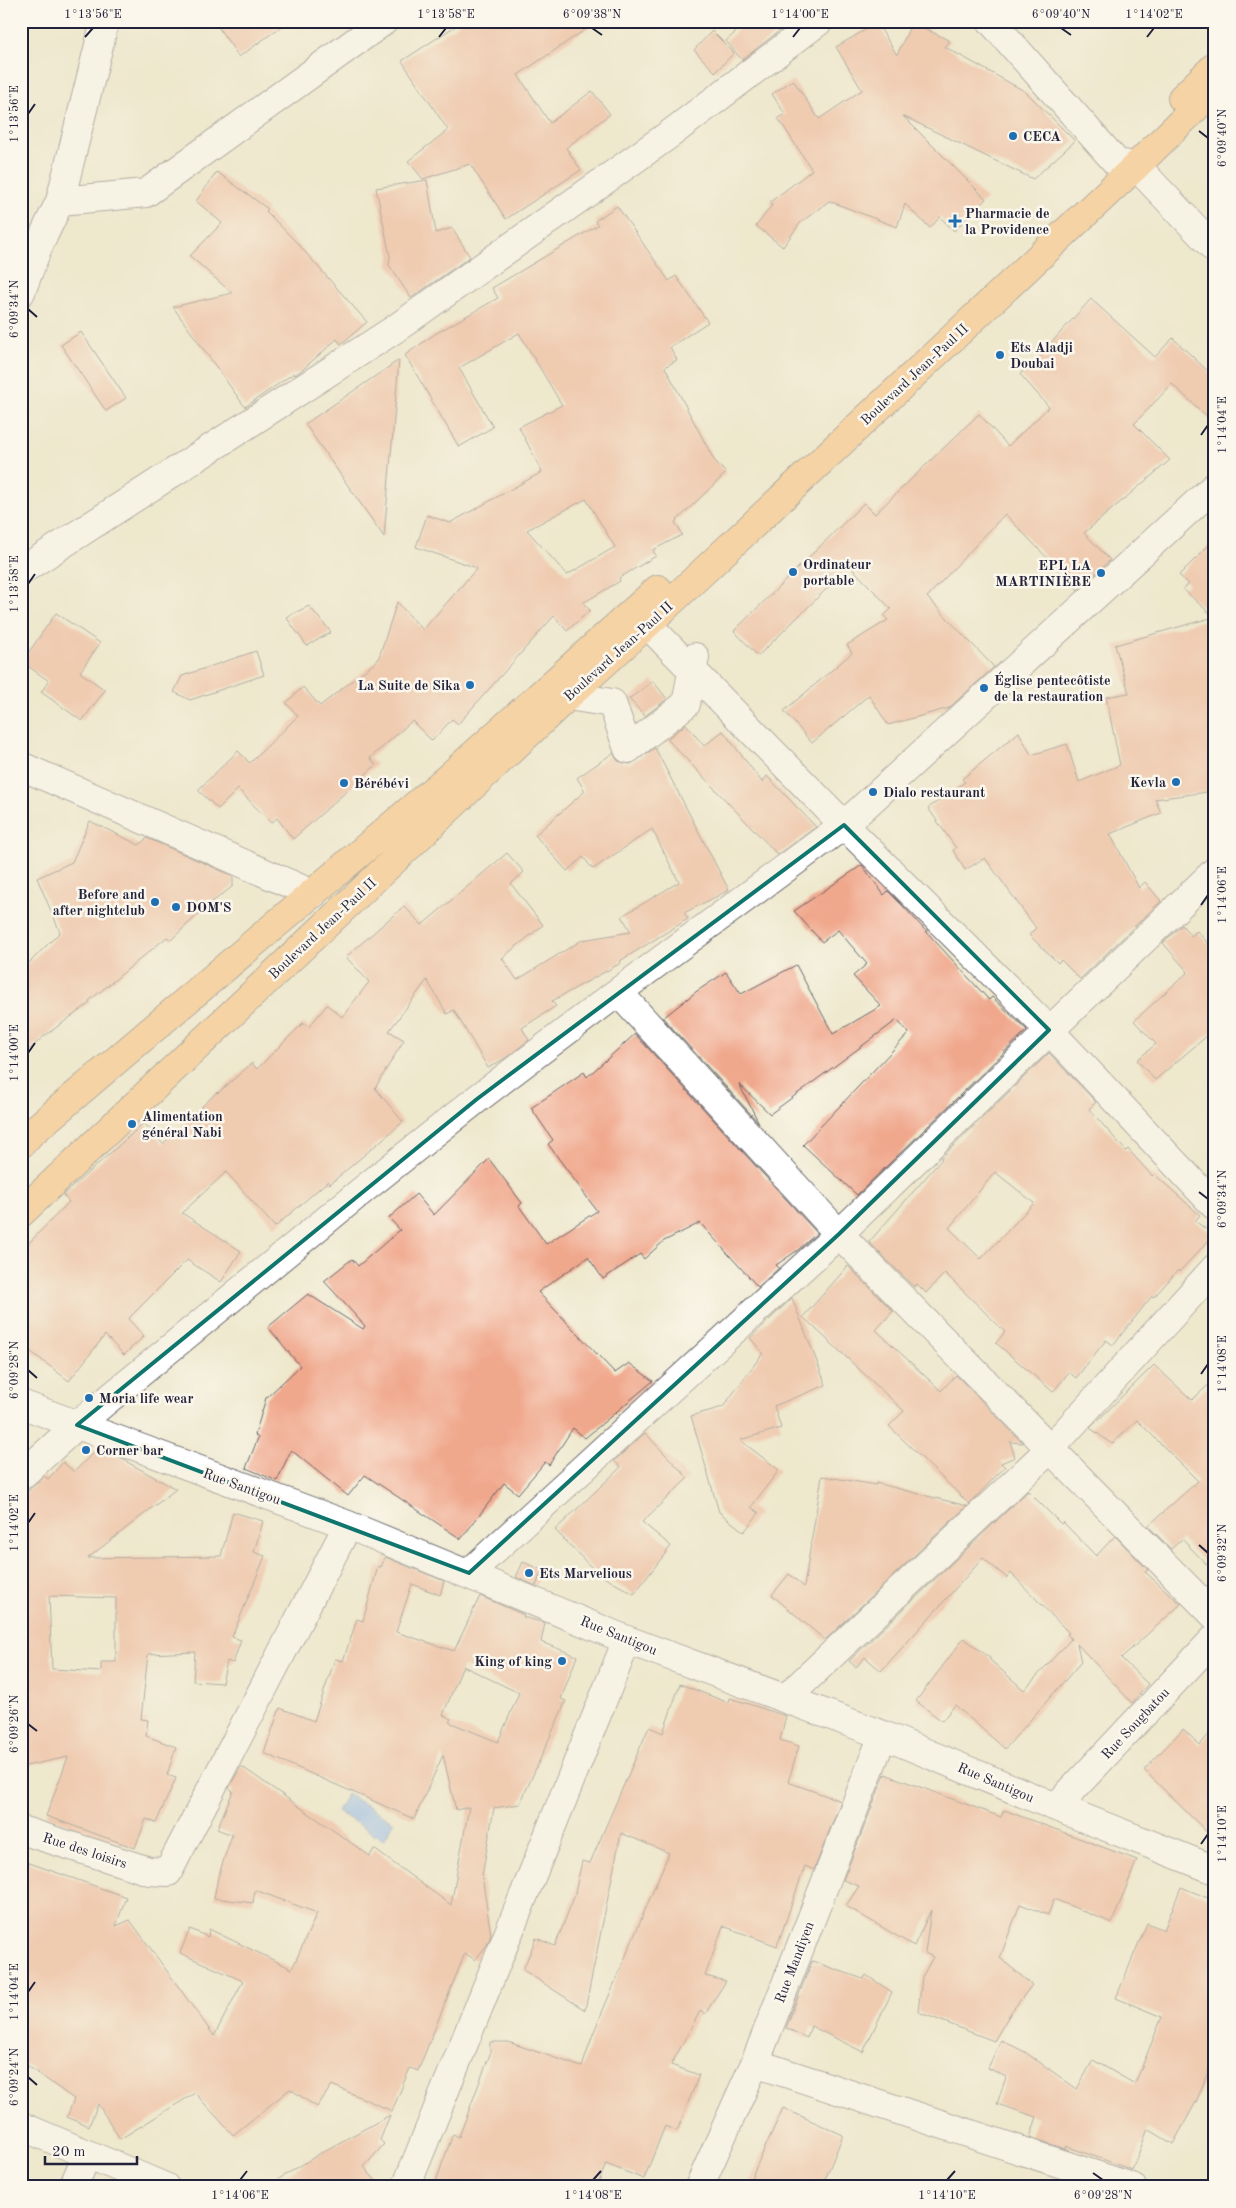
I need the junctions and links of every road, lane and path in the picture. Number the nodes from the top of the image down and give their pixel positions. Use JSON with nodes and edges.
{"nodes":[{"id":1,"x":105,"y":21,"type":"edge"},
{"id":2,"x":384,"y":21,"type":"edge"},
{"id":3,"x":819,"y":21,"type":"edge"},
{"id":4,"x":991,"y":21,"type":"edge"},
{"id":5,"x":1215,"y":66,"type":"edge"},
{"id":6,"x":1215,"y":89,"type":"edge"},
{"id":7,"x":1126,"y":165,"type":"junction"},
{"id":8,"x":60,"y":201,"type":"junction"},
{"id":9,"x":1215,"y":249,"type":"edge"},
{"id":10,"x":21,"y":292,"type":"edge"},
{"id":11,"x":1215,"y":486,"type":"edge"},
{"id":12,"x":21,"y":571,"type":"edge"},
{"id":13,"x":645,"y":627,"type":"junction"},
{"id":14,"x":568,"y":696,"type":"junction"},
{"id":15,"x":21,"y":766,"type":"edge"},
{"id":16,"x":844,"y":825,"type":"junction"},
{"id":17,"x":1215,"y":871,"type":"edge"},
{"id":18,"x":312,"y":894,"type":"junction"},
{"id":19,"x":618,"y":992,"type":"junction"},
{"id":20,"x":1049,"y":1030,"type":"junction"},
{"id":21,"x":25,"y":1133,"type":"edge"},
{"id":22,"x":1215,"y":1206,"type":"edge"},
{"id":23,"x":21,"y":1213,"type":"edge"},
{"id":24,"x":839,"y":1234,"type":"junction"},
{"id":25,"x":1215,"y":1268,"type":"edge"},
{"id":26,"x":21,"y":1404,"type":"edge"},
{"id":27,"x":77,"y":1425,"type":"junction"},
{"id":28,"x":1050,"y":1449,"type":"junction"},
{"id":29,"x":21,"y":1476,"type":"edge"},
{"id":30,"x":348,"y":1525,"type":"junction"},
{"id":31,"x":469,"y":1573,"type":"junction"},
{"id":32,"x":1215,"y":1616,"type":"edge"},
{"id":33,"x":1215,"y":1638,"type":"edge"},
{"id":34,"x":627,"y":1640,"type":"junction"},
{"id":35,"x":786,"y":1698,"type":"junction"},
{"id":36,"x":882,"y":1735,"type":"junction"},
{"id":37,"x":1056,"y":1808,"type":"junction"},
{"id":38,"x":21,"y":1830,"type":"edge"},
{"id":39,"x":1215,"y":1870,"type":"edge"},
{"id":40,"x":755,"y":2063,"type":"junction"},
{"id":41,"x":21,"y":2126,"type":"edge"},
{"id":42,"x":87,"y":2155,"type":"junction"},
{"id":43,"x":73,"y":2187,"type":"edge"},
{"id":44,"x":165,"y":2187,"type":"edge"},
{"id":45,"x":406,"y":2187,"type":"edge"},
{"id":46,"x":699,"y":2187,"type":"edge"},
{"id":47,"x":1132,"y":2187,"type":"edge"}],
"edges":[{"from":1,"to":8,"type":"street"},
{"from":2,"to":8,"type":"street"},
{"from":3,"to":12,"type":"street"},
{"from":4,"to":7,"type":"street"},
{"from":5,"to":7,"type":"main road","name":"Boulevard Jean-Paul II"},
{"from":6,"to":7,"type":"main road","name":"Boulevard Jean-Paul II"},
{"from":7,"to":9,"type":"street"},
{"from":7,"to":13,"type":"main road","name":"Boulevard Jean-Paul II"},
{"from":7,"to":18,"type":"main road","name":"Boulevard Jean-Paul II"},
{"from":8,"to":10,"type":"street"},
{"from":11,"to":16,"type":"street"},
{"from":13,"to":14,"type":"main road","name":"Boulevard Jean-Paul II"},
{"from":13,"to":14,"type":"street"},
{"from":13,"to":16,"type":"street"},
{"from":14,"to":23,"type":"main road","name":"Boulevard Jean-Paul II"},
{"from":15,"to":18,"type":"street"},
{"from":16,"to":19,"type":"street"},
{"from":16,"to":20,"type":"street"},
{"from":17,"to":20,"type":"street"},
{"from":18,"to":21,"type":"main road","name":"Boulevard Jean-Paul II"},
{"from":19,"to":24,"type":"street"},
{"from":19,"to":27,"type":"street"},
{"from":20,"to":22,"type":"street"},
{"from":20,"to":24,"type":"street"},
{"from":24,"to":28,"type":"street"},
{"from":24,"to":31,"type":"street"},
{"from":25,"to":28,"type":"street"},
{"from":26,"to":27,"type":"street","name":"Rue Santigou"},
{"from":27,"to":29,"type":"street"},
{"from":27,"to":30,"type":"street","name":"Rue Santigou"},
{"from":28,"to":32,"type":"street"},
{"from":28,"to":35,"type":"street"},
{"from":30,"to":31,"type":"street","name":"Rue Santigou"},
{"from":30,"to":38,"type":"street","name":"Rue des loisirs"},
{"from":31,"to":34,"type":"street","name":"Rue Santigou"},
{"from":33,"to":37,"type":"street","name":"Rue Sougbatou"},
{"from":34,"to":35,"type":"street","name":"Rue Santigou"},
{"from":34,"to":45,"type":"street"},
{"from":35,"to":36,"type":"street","name":"Rue Santigou"},
{"from":36,"to":37,"type":"street","name":"Rue Santigou"},
{"from":36,"to":40,"type":"street","name":"Rue Mandiyen"},
{"from":37,"to":39,"type":"street","name":"Rue Santigou"},
{"from":40,"to":46,"type":"street","name":"Rue Mandiyen"},
{"from":40,"to":47,"type":"street"},
{"from":41,"to":42,"type":"street"},
{"from":42,"to":43,"type":"street"},
{"from":42,"to":44,"type":"street"}]}
